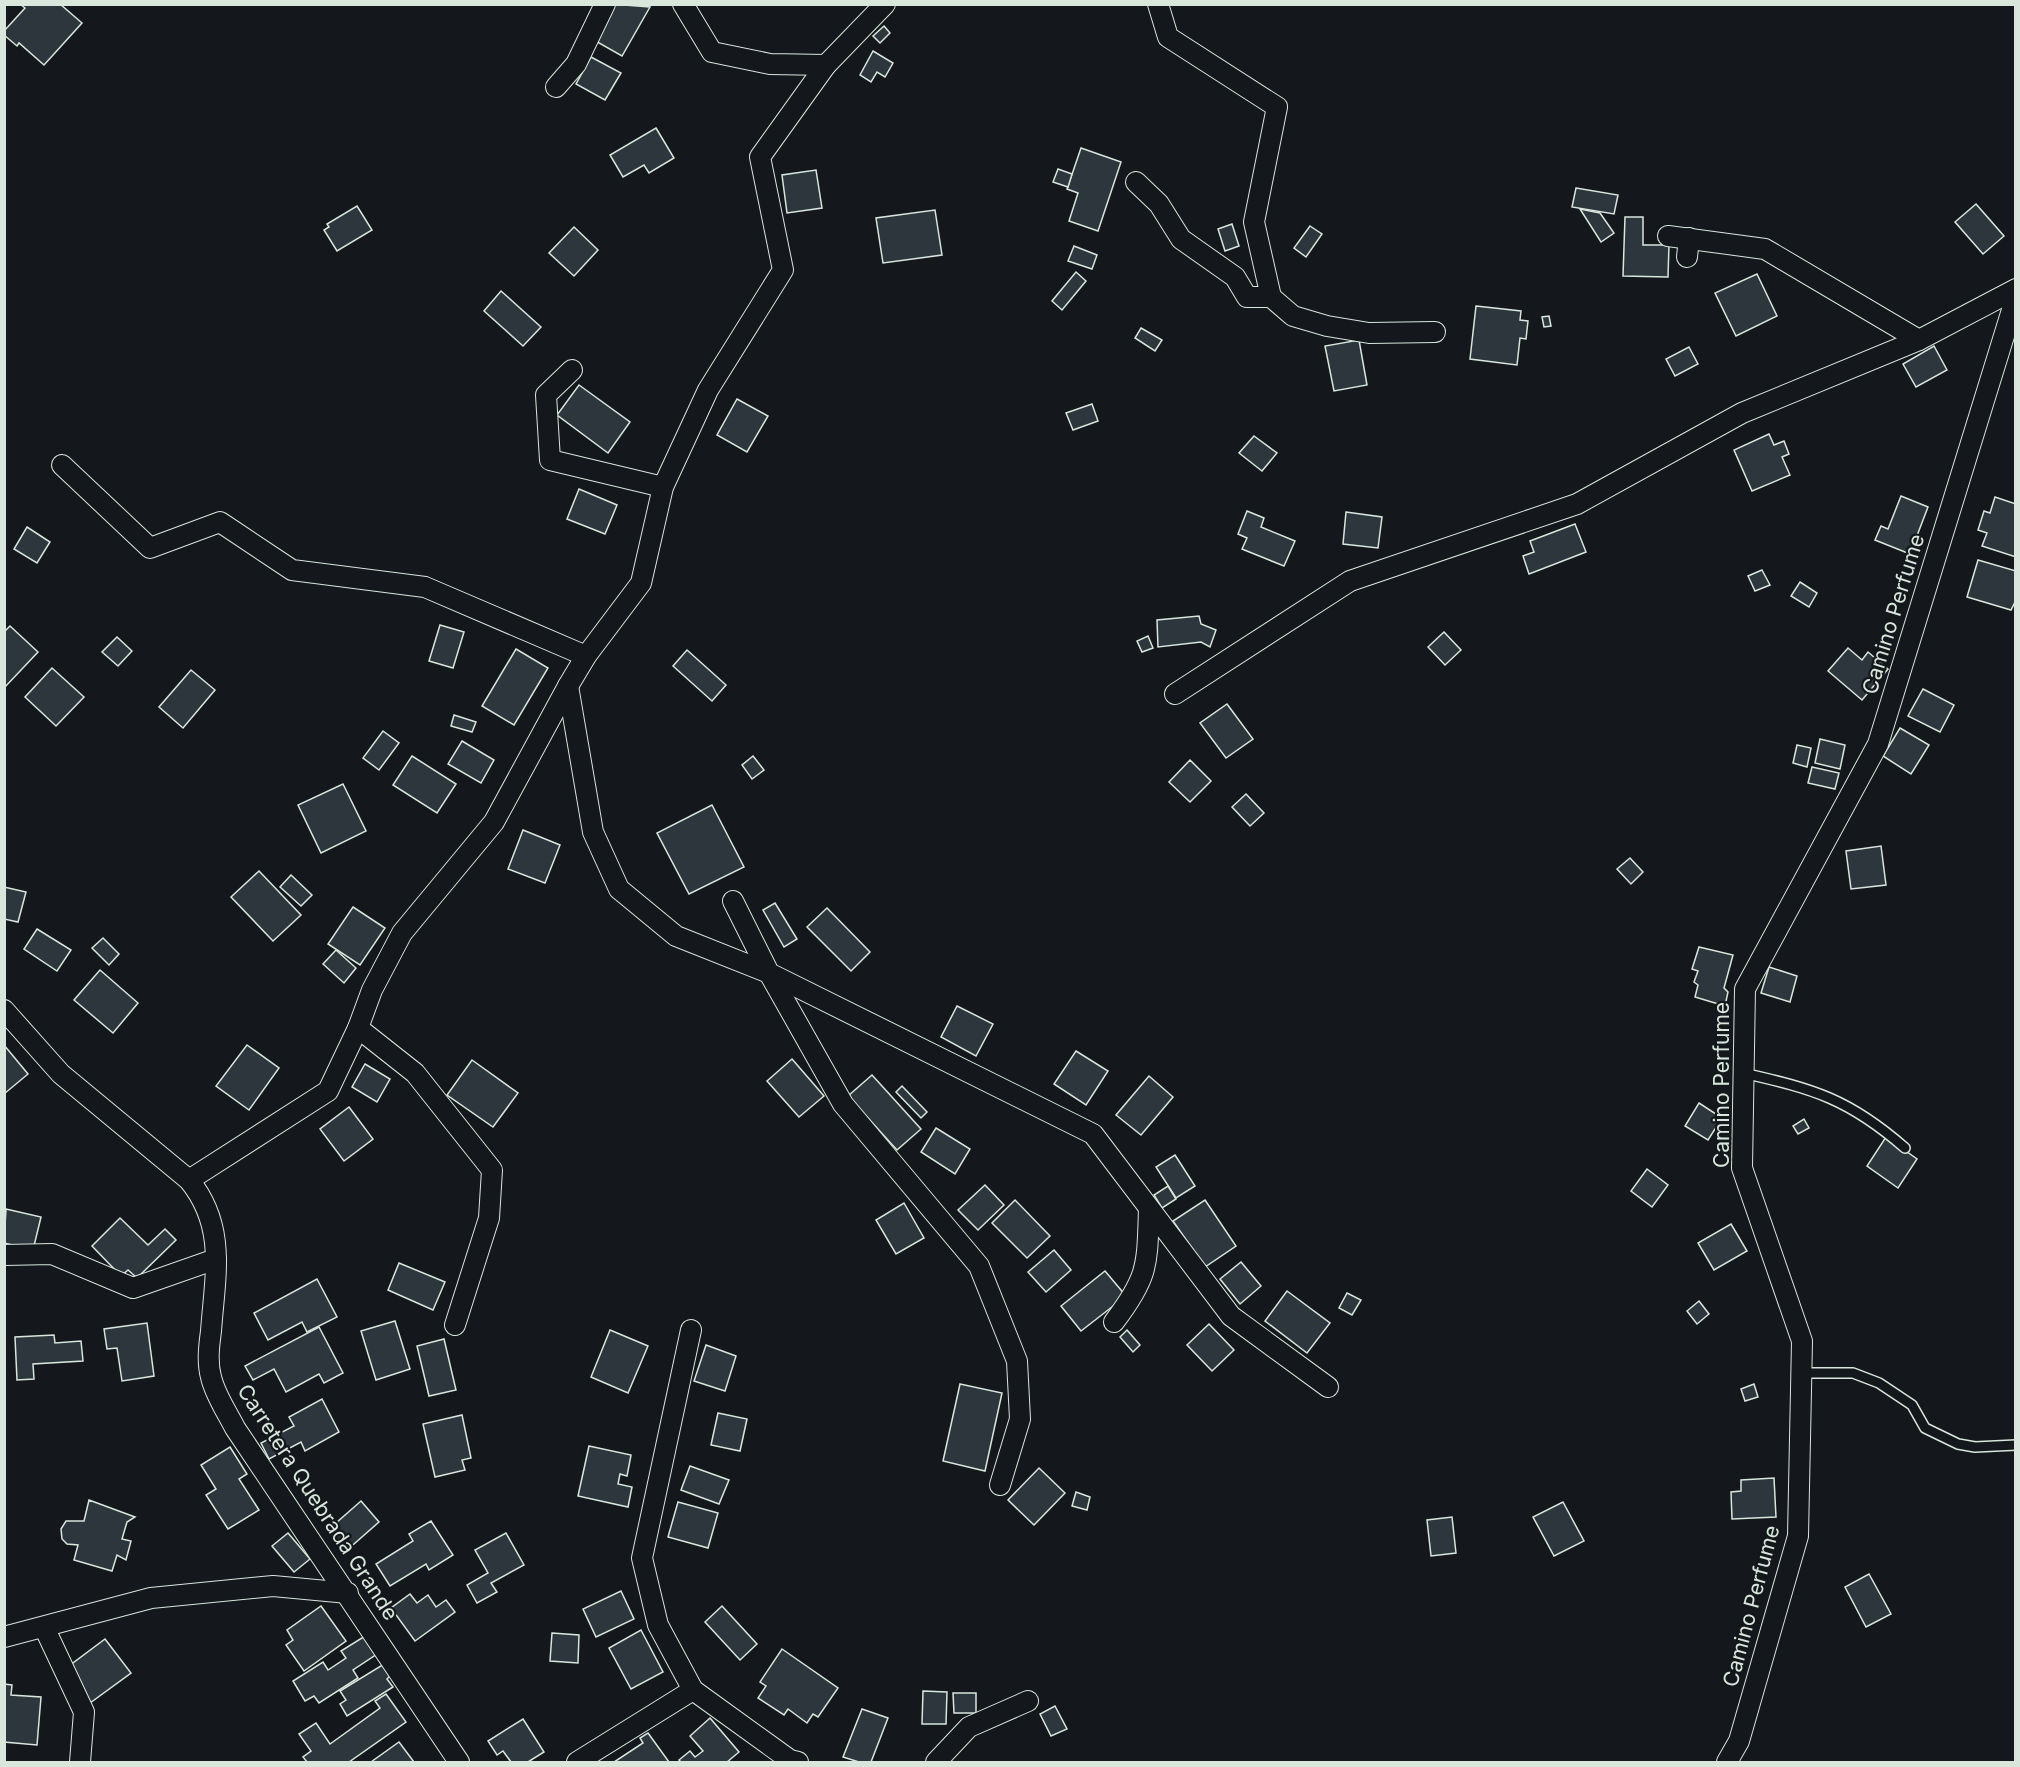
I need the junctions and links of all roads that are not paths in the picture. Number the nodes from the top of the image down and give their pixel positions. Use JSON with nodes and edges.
{"nodes":[{"id":1,"x":605,"y":4,"type":"edge"},
{"id":2,"x":683,"y":4,"type":"edge"},
{"id":3,"x":885,"y":4,"type":"edge"},
{"id":4,"x":1158,"y":4,"type":"edge"},
{"id":5,"x":826,"y":65,"type":"junction"},
{"id":6,"x":556,"y":87,"type":"dead end"},
{"id":7,"x":1136,"y":182,"type":"dead end"},
{"id":8,"x":1668,"y":236,"type":"dead end"},
{"id":9,"x":2016,"y":289,"type":"edge"},
{"id":10,"x":1271,"y":297,"type":"junction"},
{"id":11,"x":2016,"y":297,"type":"edge"},
{"id":12,"x":1435,"y":332,"type":"dead end"},
{"id":13,"x":1919,"y":340,"type":"junction"},
{"id":14,"x":572,"y":370,"type":"dead end"},
{"id":15,"x":62,"y":465,"type":"dead end"},
{"id":16,"x":663,"y":487,"type":"junction"},
{"id":17,"x":586,"y":656,"type":"junction"},
{"id":18,"x":568,"y":686,"type":"junction"},
{"id":19,"x":1175,"y":694,"type":"dead end"},
{"id":20,"x":733,"y":901,"type":"dead end"},
{"id":21,"x":769,"y":973,"type":"junction"},
{"id":22,"x":4,"y":1010,"type":"edge"},
{"id":23,"x":358,"y":1028,"type":"junction"},
{"id":24,"x":1743,"y":1073,"type":"junction"},
{"id":25,"x":1905,"y":1148,"type":"dead end"},
{"id":26,"x":189,"y":1180,"type":"junction"},
{"id":27,"x":1149,"y":1209,"type":"junction"},
{"id":28,"x":4,"y":1255,"type":"edge"},
{"id":29,"x":29,"y":1255,"type":"junction"},
{"id":30,"x":216,"y":1259,"type":"junction"},
{"id":31,"x":4,"y":1264,"type":"edge"},
{"id":32,"x":1114,"y":1322,"type":"dead end"},
{"id":33,"x":455,"y":1325,"type":"dead end"},
{"id":34,"x":692,"y":1330,"type":"dead end"},
{"id":35,"x":1802,"y":1373,"type":"junction"},
{"id":36,"x":1328,"y":1387,"type":"dead end"},
{"id":37,"x":2016,"y":1445,"type":"edge"},
{"id":38,"x":1000,"y":1485,"type":"dead end"},
{"id":39,"x":348,"y":1593,"type":"junction"},
{"id":40,"x":44,"y":1627,"type":"junction"},
{"id":41,"x":4,"y":1637,"type":"edge"},
{"id":42,"x":693,"y":1690,"type":"junction"},
{"id":43,"x":1028,"y":1701,"type":"dead end"},
{"id":44,"x":80,"y":1762,"type":"edge"},
{"id":45,"x":459,"y":1762,"type":"edge"},
{"id":46,"x":577,"y":1762,"type":"edge"},
{"id":47,"x":798,"y":1762,"type":"edge"},
{"id":48,"x":936,"y":1762,"type":"edge"},
{"id":49,"x":1727,"y":1762,"type":"edge"}],
"edges":[{"from":1,"to":6,"type":"street"},
{"from":2,"to":5,"type":"street"},
{"from":3,"to":5,"type":"street"},
{"from":4,"to":10,"type":"street"},
{"from":5,"to":16,"type":"street"},
{"from":7,"to":10,"type":"street"},
{"from":8,"to":13,"type":"street"},
{"from":9,"to":13,"type":"street"},
{"from":10,"to":12,"type":"street"},
{"from":11,"to":24,"type":"street","name":"Camino Perfume"},
{"from":13,"to":19,"type":"street"},
{"from":14,"to":16,"type":"street"},
{"from":15,"to":17,"type":"street"},
{"from":16,"to":17,"type":"street"},
{"from":17,"to":18,"type":"street"},
{"from":18,"to":21,"type":"street"},
{"from":18,"to":23,"type":"street"},
{"from":20,"to":21,"type":"street"},
{"from":21,"to":27,"type":"street"},
{"from":21,"to":38,"type":"street"},
{"from":22,"to":26,"type":"street","name":"Carretera Quebrada Grande"},
{"from":23,"to":26,"type":"street"},
{"from":23,"to":33,"type":"street"},
{"from":24,"to":25,"type":"lane"},
{"from":24,"to":35,"type":"street","name":"Camino Perfume"},
{"from":26,"to":30,"type":"street","name":"Carretera Quebrada Grande"},
{"from":27,"to":32,"type":"street"},
{"from":27,"to":36,"type":"street"},
{"from":28,"to":29,"type":"street"},
{"from":29,"to":30,"type":"street"},
{"from":29,"to":31,"type":"street"},
{"from":30,"to":39,"type":"street","name":"Carretera Quebrada Grande"},
{"from":34,"to":42,"type":"street"},
{"from":35,"to":37,"type":"lane"},
{"from":35,"to":49,"type":"street","name":"Camino Perfume"},
{"from":39,"to":40,"type":"street"},
{"from":39,"to":45,"type":"street","name":"Carretera Quebrada Grande"},
{"from":40,"to":41,"type":"street"},
{"from":40,"to":44,"type":"street"},
{"from":42,"to":46,"type":"street"},
{"from":42,"to":47,"type":"street"},
{"from":43,"to":48,"type":"street"}]}
